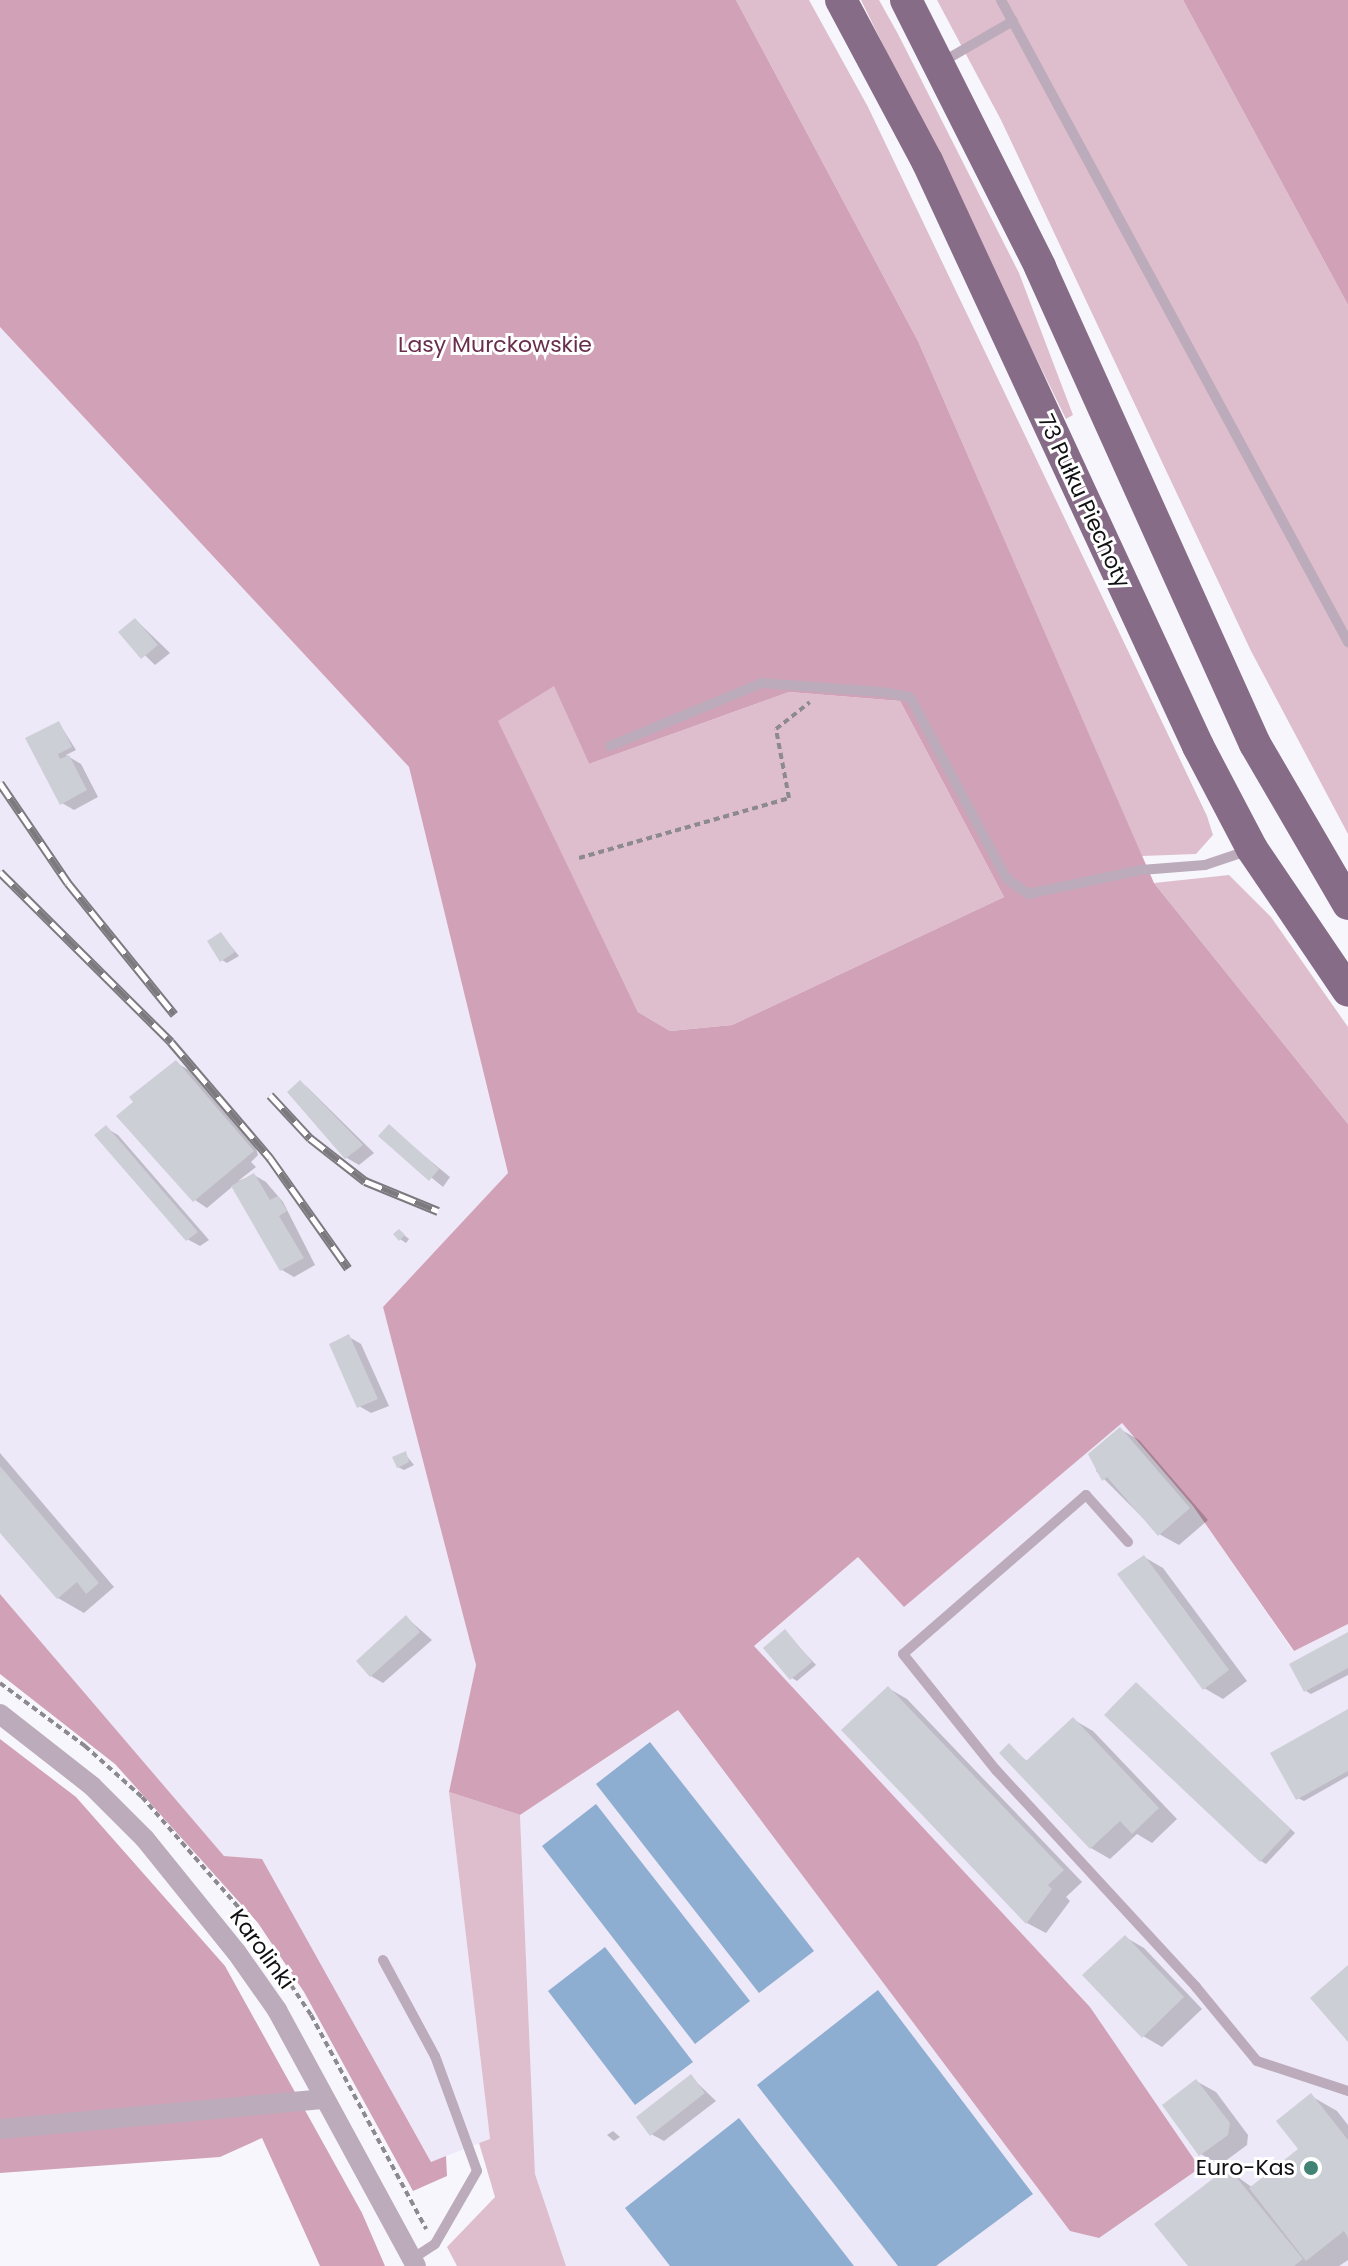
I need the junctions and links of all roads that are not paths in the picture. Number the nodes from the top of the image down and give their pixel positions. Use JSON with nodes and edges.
{"nodes":[{"id":1,"x":841,"y":0,"type":"edge"},
{"id":2,"x":906,"y":0,"type":"edge"},
{"id":3,"x":1001,"y":0,"type":"edge"},
{"id":4,"x":1013,"y":21,"type":"junction"},
{"id":5,"x":939,"y":63,"type":"junction"},
{"id":6,"x":1348,"y":642,"type":"edge"},
{"id":7,"x":610,"y":746,"type":"dead end"},
{"id":8,"x":1252,"y":849,"type":"junction"},
{"id":9,"x":1348,"y":904,"type":"edge"},
{"id":10,"x":1348,"y":991,"type":"edge"},
{"id":11,"x":1128,"y":1542,"type":"dead end"},
{"id":12,"x":0,"y":1714,"type":"edge"},
{"id":13,"x":383,"y":1960,"type":"dead end"},
{"id":14,"x":1348,"y":2091,"type":"edge"},
{"id":15,"x":325,"y":2099,"type":"junction"},
{"id":16,"x":0,"y":2129,"type":"edge"},
{"id":17,"x":414,"y":2262,"type":"edge"}],
"edges":[{"from":1,"to":8,"type":"main road","name":"73 Pułku Piechoty"},
{"from":2,"to":5,"type":"main road"},
{"from":3,"to":4,"type":"lane"},
{"from":4,"to":5,"type":"lane"},
{"from":4,"to":6,"type":"lane"},
{"from":5,"to":9,"type":"main road"},
{"from":7,"to":8,"type":"lane"},
{"from":8,"to":10,"type":"main road","name":"73 Pułku Piechoty"},
{"from":11,"to":14,"type":"lane"},
{"from":12,"to":15,"type":"street","name":"Karolinki"},
{"from":13,"to":17,"type":"lane"},
{"from":15,"to":16,"type":"street"},
{"from":15,"to":17,"type":"street","name":"Karolinki"}]}
